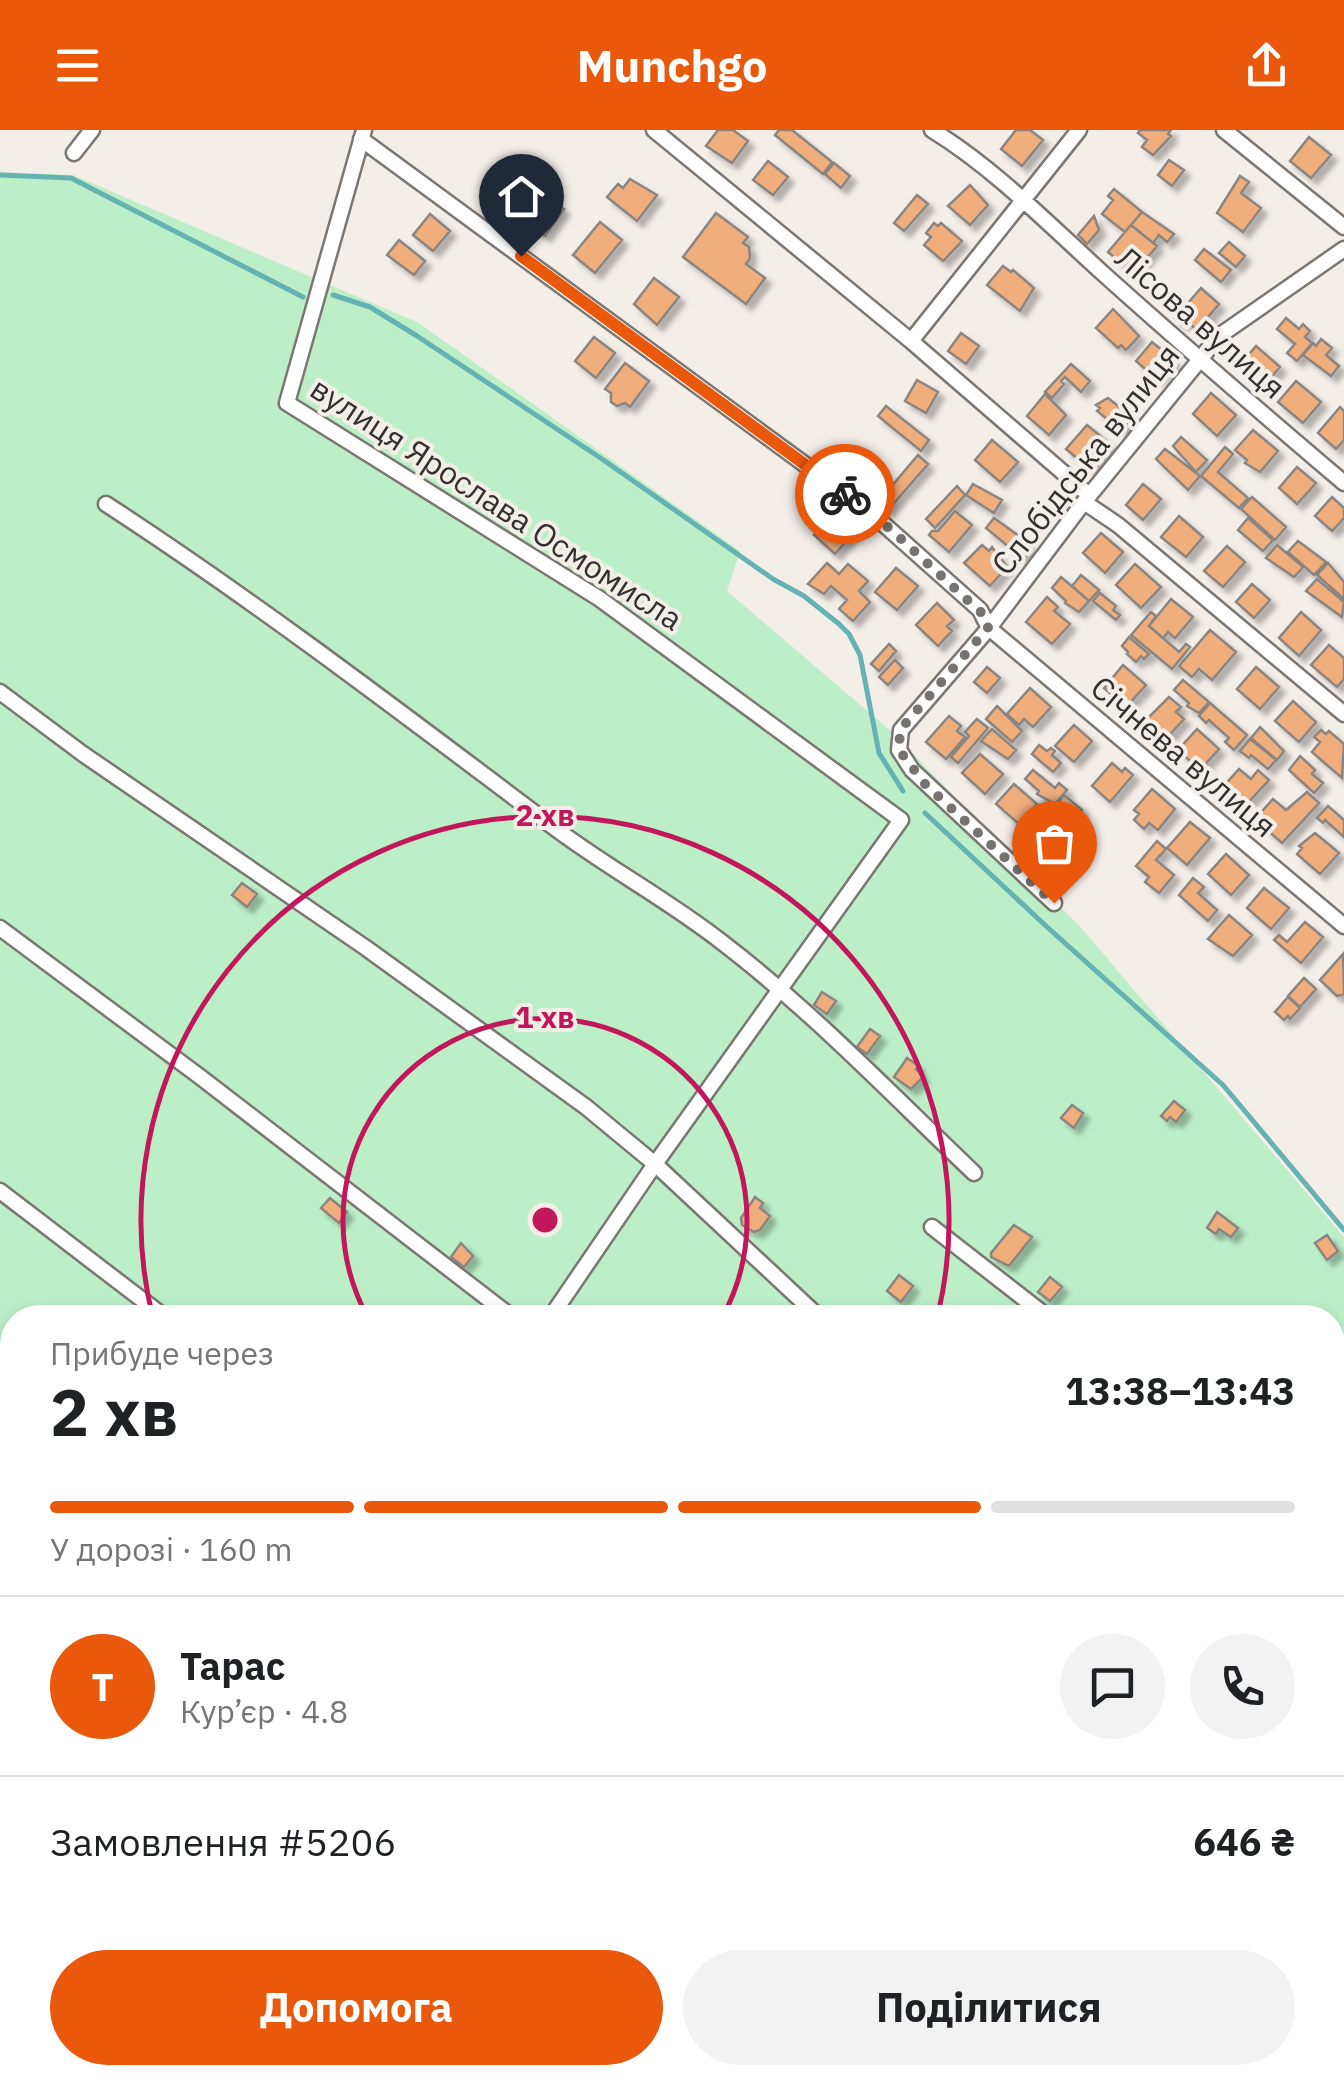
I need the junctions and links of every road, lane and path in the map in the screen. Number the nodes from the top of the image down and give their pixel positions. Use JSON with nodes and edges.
{"nodes":[{"id":1,"x":92,"y":130,"type":"edge"},
{"id":2,"x":654,"y":130,"type":"edge"},
{"id":3,"x":932,"y":130,"type":"edge"},
{"id":4,"x":1078,"y":130,"type":"edge"},
{"id":5,"x":1224,"y":130,"type":"edge"},
{"id":6,"x":363,"y":135,"type":"edge"},
{"id":7,"x":74,"y":153,"type":"dead end"},
{"id":8,"x":1023,"y":202,"type":"junction"},
{"id":9,"x":1344,"y":227,"type":"edge"},
{"id":10,"x":1344,"y":250,"type":"edge"},
{"id":11,"x":911,"y":341,"type":"junction"},
{"id":12,"x":1198,"y":359,"type":"junction"},
{"id":13,"x":1344,"y":483,"type":"edge"},
{"id":14,"x":1086,"y":498,"type":"junction"},
{"id":15,"x":106,"y":504,"type":"dead end"},
{"id":16,"x":988,"y":628,"type":"junction"},
{"id":17,"x":0,"y":692,"type":"edge"},
{"id":18,"x":1344,"y":714,"type":"edge"},
{"id":19,"x":1054,"y":903,"type":"dead end"},
{"id":20,"x":1344,"y":926,"type":"edge"},
{"id":21,"x":0,"y":928,"type":"edge"},
{"id":22,"x":781,"y":990,"type":"junction"},
{"id":23,"x":654,"y":1164,"type":"junction"},
{"id":24,"x":974,"y":1173,"type":"dead end"},
{"id":25,"x":0,"y":1191,"type":"edge"},
{"id":26,"x":932,"y":1227,"type":"dead end"},
{"id":27,"x":149,"y":1305,"type":"edge"},
{"id":28,"x":497,"y":1305,"type":"edge"},
{"id":29,"x":559,"y":1305,"type":"edge"},
{"id":30,"x":806,"y":1305,"type":"edge"},
{"id":31,"x":1031,"y":1305,"type":"edge"}],
"edges":[{"from":1,"to":7,"type":"street"},
{"from":2,"to":11,"type":"street"},
{"from":3,"to":8,"type":"street","name":"Лісова вулиця"},
{"from":4,"to":8,"type":"street"},
{"from":5,"to":9,"type":"street"},
{"from":6,"to":16,"type":"street","name":"Січнева вулиця"},
{"from":6,"to":22,"type":"street","name":"вулиця Ярослава Осмомисла"},
{"from":8,"to":11,"type":"street"},
{"from":8,"to":12,"type":"street","name":"Лісова вулиця"},
{"from":10,"to":12,"type":"street","name":"Слобідська вулиця"},
{"from":11,"to":14,"type":"street"},
{"from":12,"to":13,"type":"street","name":"Лісова вулиця"},
{"from":12,"to":14,"type":"street","name":"Слобідська вулиця"},
{"from":14,"to":16,"type":"street","name":"Слобідська вулиця"},
{"from":14,"to":18,"type":"street"},
{"from":15,"to":22,"type":"street"},
{"from":16,"to":19,"type":"street","name":"Слобідська вулиця"},
{"from":16,"to":20,"type":"street","name":"Січнева вулиця"},
{"from":17,"to":23,"type":"street"},
{"from":21,"to":28,"type":"street"},
{"from":22,"to":23,"type":"street"},
{"from":22,"to":24,"type":"street"},
{"from":23,"to":29,"type":"street"},
{"from":23,"to":30,"type":"street"},
{"from":25,"to":27,"type":"street"},
{"from":26,"to":31,"type":"street"}]}
